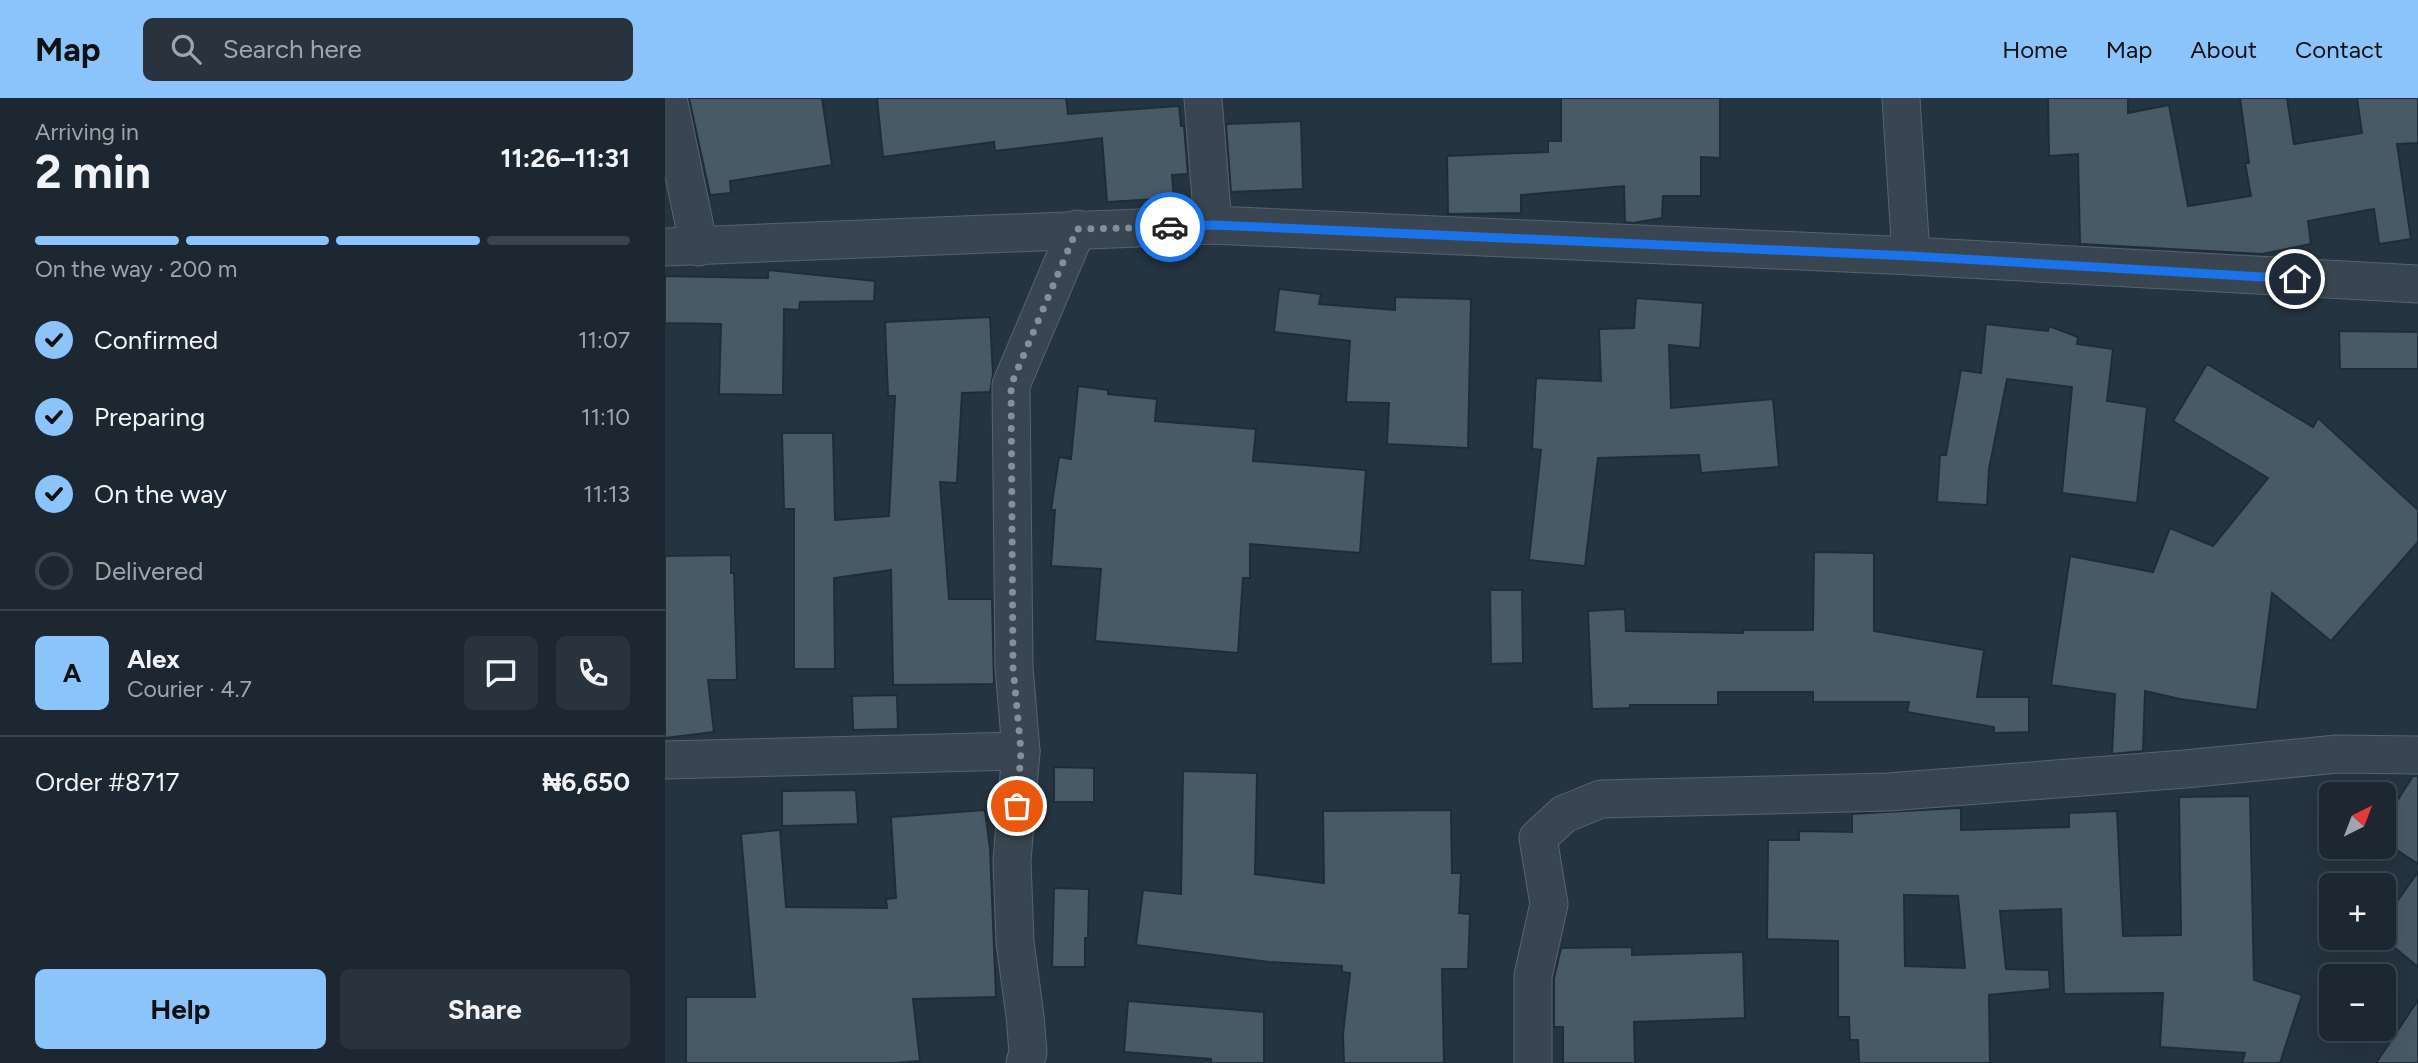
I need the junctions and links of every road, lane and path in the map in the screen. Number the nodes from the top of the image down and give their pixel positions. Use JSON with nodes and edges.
{"nodes":[{"id":1,"x":668,"y":98,"type":"edge"},
{"id":2,"x":1203,"y":98,"type":"edge"},
{"id":3,"x":1901,"y":98,"type":"edge"},
{"id":4,"x":1213,"y":225,"type":"junction"},
{"id":5,"x":1077,"y":229,"type":"junction"},
{"id":6,"x":682,"y":247,"type":"edge"},
{"id":7,"x":1911,"y":256,"type":"junction"},
{"id":8,"x":2418,"y":284,"type":"edge"},
{"id":9,"x":1021,"y":751,"type":"junction"},
{"id":10,"x":2418,"y":755,"type":"edge"},
{"id":11,"x":665,"y":760,"type":"edge"},
{"id":12,"x":1025,"y":1063,"type":"edge"},
{"id":13,"x":1533,"y":1063,"type":"edge"}],
"edges":[{"from":1,"to":6,"type":"street"},
{"from":2,"to":4,"type":"street"},
{"from":3,"to":7,"type":"street"},
{"from":4,"to":5,"type":"street"},
{"from":4,"to":7,"type":"street"},
{"from":5,"to":6,"type":"street"},
{"from":5,"to":9,"type":"street"},
{"from":7,"to":8,"type":"street"},
{"from":9,"to":11,"type":"street"},
{"from":9,"to":12,"type":"street"},
{"from":10,"to":13,"type":"street"}]}
